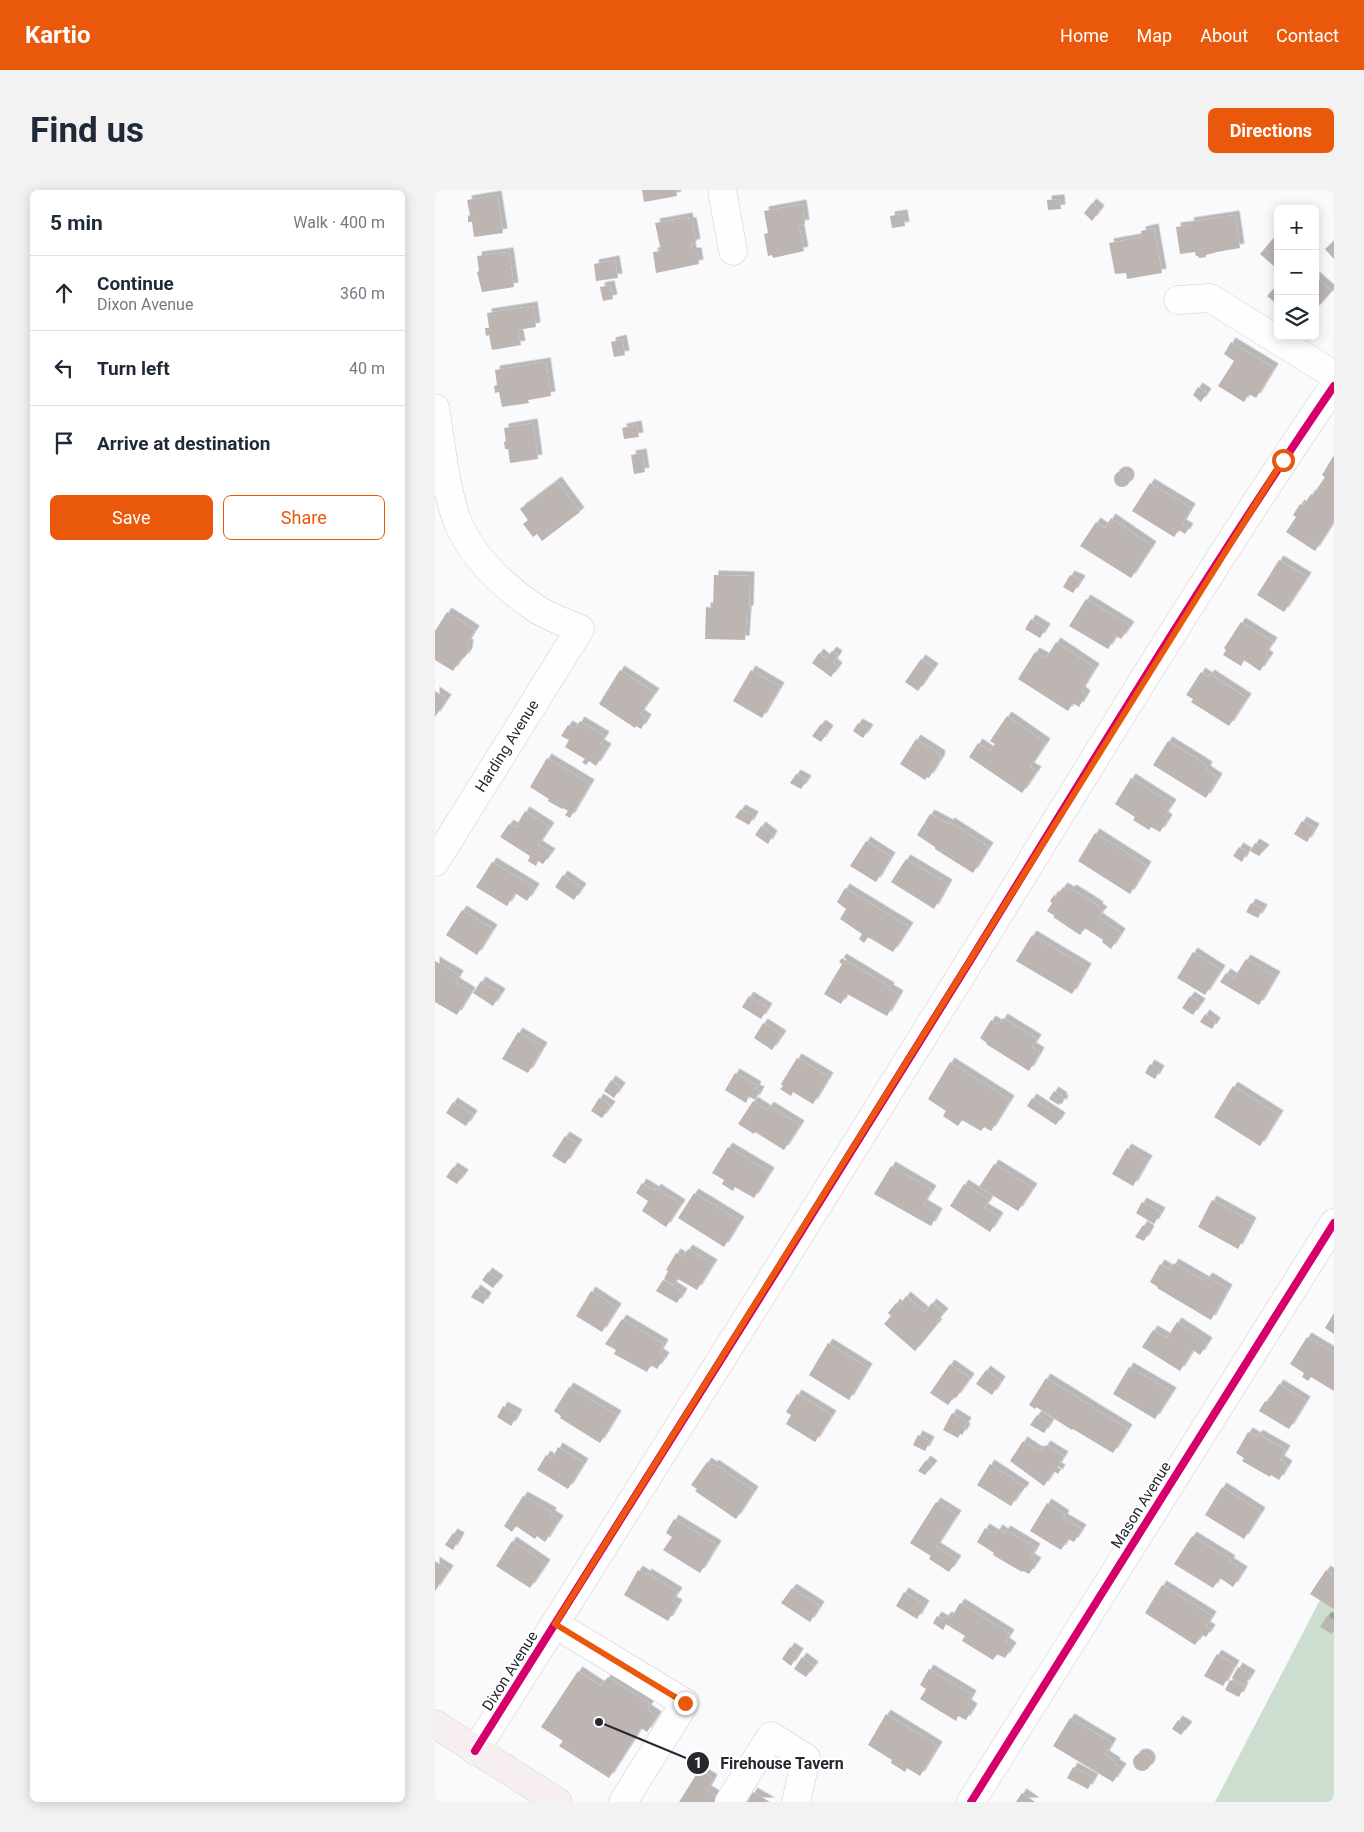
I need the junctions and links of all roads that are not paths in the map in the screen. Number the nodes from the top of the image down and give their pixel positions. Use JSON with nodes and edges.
{"nodes":[{"id":1,"x":722,"y":190,"type":"edge"},
{"id":2,"x":733,"y":251,"type":"dead end"},
{"id":3,"x":1178,"y":300,"type":"dead end"},
{"id":4,"x":1334,"y":374,"type":"edge"},
{"id":5,"x":1334,"y":386,"type":"edge"},
{"id":6,"x":435,"y":408,"type":"edge"},
{"id":7,"x":435,"y":862,"type":"edge"},
{"id":8,"x":1334,"y":1223,"type":"edge"},
{"id":9,"x":555,"y":1624,"type":"junction"},
{"id":10,"x":435,"y":1724,"type":"edge"},
{"id":11,"x":475,"y":1751,"type":"junction"},
{"id":12,"x":558,"y":1802,"type":"edge"},
{"id":13,"x":623,"y":1802,"type":"edge"},
{"id":14,"x":729,"y":1802,"type":"edge"},
{"id":15,"x":796,"y":1802,"type":"edge"},
{"id":16,"x":971,"y":1802,"type":"edge"}],
"edges":[{"from":1,"to":2,"type":"street"},
{"from":3,"to":4,"type":"street"},
{"from":5,"to":9,"type":"street","name":"Dixon Avenue"},
{"from":6,"to":7,"type":"street","name":"Harding Avenue"},
{"from":8,"to":16,"type":"street","name":"Mason Avenue"},
{"from":9,"to":11,"type":"street","name":"Dixon Avenue"},
{"from":9,"to":13,"type":"street"},
{"from":10,"to":11,"type":"main road"},
{"from":11,"to":12,"type":"main road"},
{"from":14,"to":15,"type":"street"}]}
